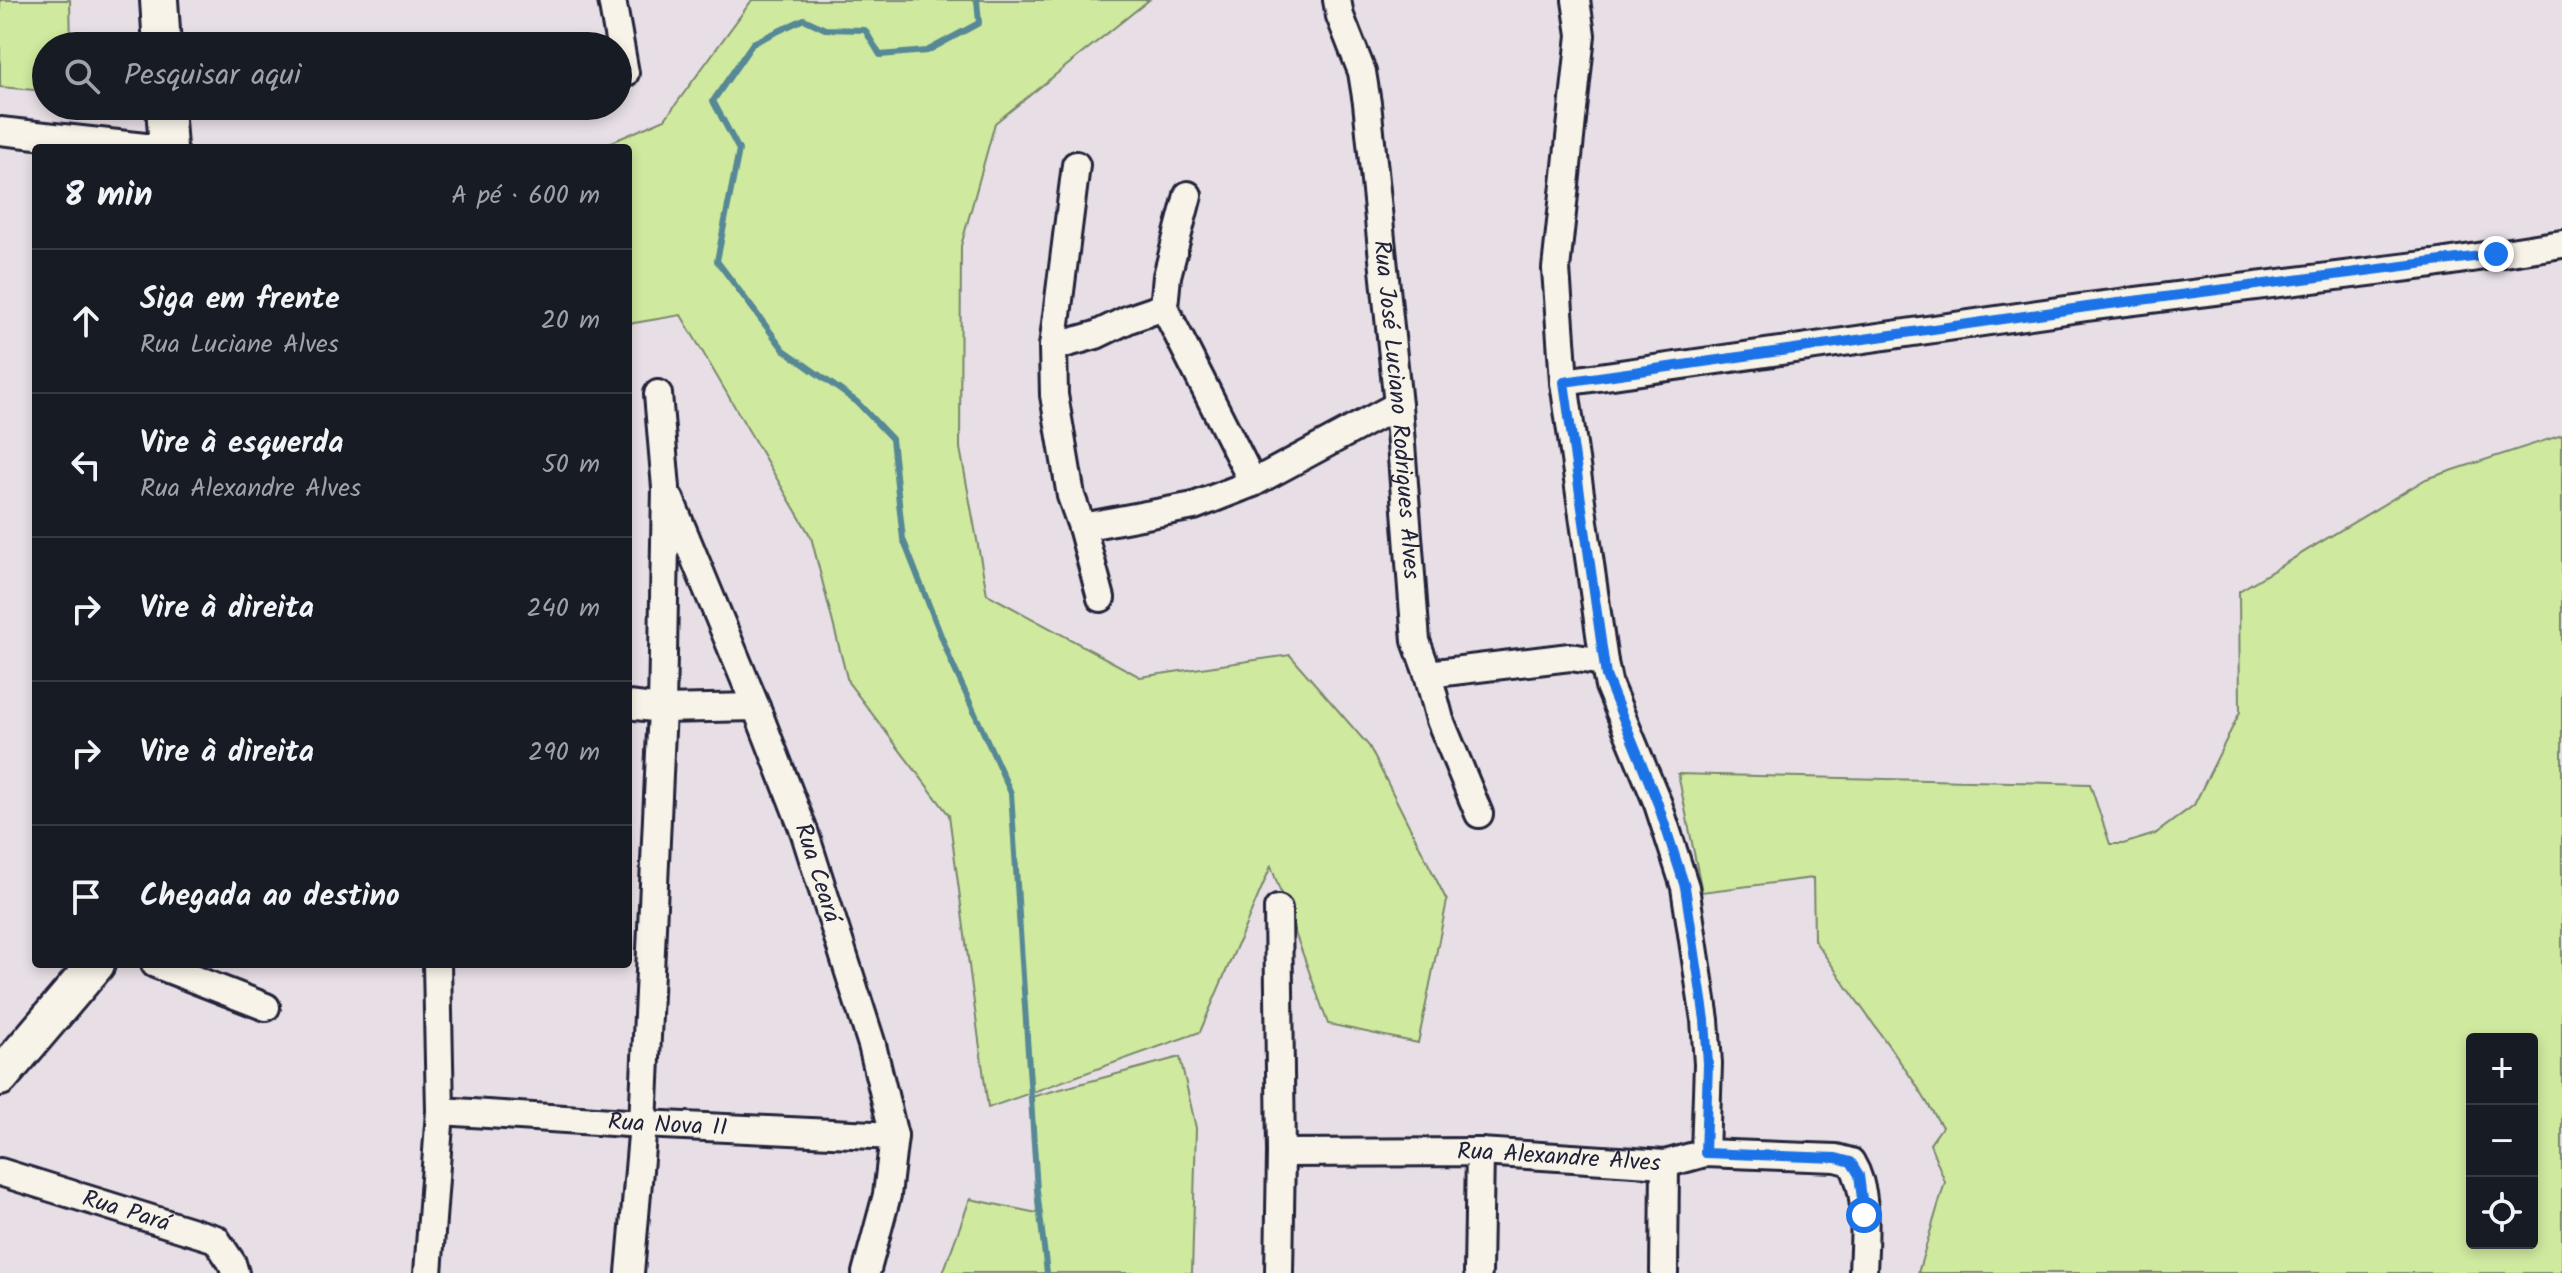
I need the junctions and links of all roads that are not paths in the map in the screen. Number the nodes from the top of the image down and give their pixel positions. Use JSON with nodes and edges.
{"nodes":[{"id":1,"x":159,"y":0,"type":"edge"},
{"id":2,"x":612,"y":0,"type":"edge"},
{"id":3,"x":1337,"y":0,"type":"edge"},
{"id":4,"x":1576,"y":0,"type":"edge"},
{"id":5,"x":161,"y":32,"type":"edge"},
{"id":6,"x":618,"y":32,"type":"edge"},
{"id":7,"x":166,"y":120,"type":"edge"},
{"id":8,"x":0,"y":131,"type":"edge"},
{"id":9,"x":118,"y":144,"type":"edge"},
{"id":10,"x":168,"y":144,"type":"edge"},
{"id":11,"x":1076,"y":165,"type":"dead end"},
{"id":12,"x":1188,"y":195,"type":"dead end"},
{"id":13,"x":2562,"y":244,"type":"edge"},
{"id":14,"x":1164,"y":307,"type":"junction"},
{"id":15,"x":1053,"y":347,"type":"junction"},
{"id":16,"x":1564,"y":382,"type":"junction"},
{"id":17,"x":658,"y":394,"type":"dead end"},
{"id":18,"x":1398,"y":405,"type":"junction"},
{"id":19,"x":1253,"y":483,"type":"junction"},
{"id":20,"x":666,"y":488,"type":"junction"},
{"id":21,"x":1082,"y":527,"type":"junction"},
{"id":22,"x":1101,"y":598,"type":"dead end"},
{"id":23,"x":1604,"y":662,"type":"junction"},
{"id":24,"x":1428,"y":674,"type":"junction"},
{"id":25,"x":632,"y":705,"type":"edge"},
{"id":26,"x":756,"y":707,"type":"junction"},
{"id":27,"x":662,"y":709,"type":"junction"},
{"id":28,"x":1479,"y":814,"type":"dead end"},
{"id":29,"x":1278,"y":909,"type":"dead end"},
{"id":30,"x":93,"y":968,"type":"edge"},
{"id":31,"x":165,"y":968,"type":"edge"},
{"id":32,"x":437,"y":968,"type":"edge"},
{"id":33,"x":266,"y":1007,"type":"dead end"},
{"id":34,"x":0,"y":1077,"type":"edge"},
{"id":35,"x":440,"y":1111,"type":"junction"},
{"id":36,"x":643,"y":1124,"type":"junction"},
{"id":37,"x":894,"y":1136,"type":"junction"},
{"id":38,"x":1480,"y":1152,"type":"junction"},
{"id":39,"x":1281,"y":1153,"type":"junction"},
{"id":40,"x":1705,"y":1153,"type":"junction"},
{"id":41,"x":1665,"y":1164,"type":"junction"},
{"id":42,"x":0,"y":1172,"type":"edge"},
{"id":43,"x":235,"y":1273,"type":"edge"},
{"id":44,"x":428,"y":1273,"type":"edge"},
{"id":45,"x":630,"y":1273,"type":"edge"},
{"id":46,"x":866,"y":1273,"type":"edge"},
{"id":47,"x":1279,"y":1273,"type":"edge"},
{"id":48,"x":1478,"y":1273,"type":"edge"},
{"id":49,"x":1664,"y":1273,"type":"edge"},
{"id":50,"x":1863,"y":1273,"type":"edge"}],
"edges":[{"from":1,"to":5,"type":"street"},
{"from":2,"to":6,"type":"street"},
{"from":3,"to":18,"type":"street","name":"Rua José Luciano Rodrigues Alves"},
{"from":4,"to":16,"type":"street"},
{"from":7,"to":10,"type":"street"},
{"from":8,"to":9,"type":"street"},
{"from":11,"to":15,"type":"street"},
{"from":12,"to":14,"type":"street"},
{"from":13,"to":16,"type":"street"},
{"from":14,"to":15,"type":"street"},
{"from":14,"to":19,"type":"street"},
{"from":15,"to":21,"type":"street"},
{"from":16,"to":23,"type":"street"},
{"from":17,"to":20,"type":"street"},
{"from":18,"to":19,"type":"street"},
{"from":18,"to":24,"type":"street","name":"Rua José Luciano Rodrigues Alves"},
{"from":19,"to":21,"type":"street"},
{"from":20,"to":26,"type":"street","name":"Rua Ceará"},
{"from":20,"to":27,"type":"street"},
{"from":21,"to":22,"type":"street"},
{"from":23,"to":24,"type":"street"},
{"from":23,"to":40,"type":"street"},
{"from":24,"to":28,"type":"street","name":"Rua José Luciano Rodrigues Alves"},
{"from":25,"to":27,"type":"street"},
{"from":26,"to":27,"type":"street"},
{"from":26,"to":37,"type":"street","name":"Rua Ceará"},
{"from":27,"to":36,"type":"street"},
{"from":29,"to":39,"type":"street"},
{"from":30,"to":34,"type":"street"},
{"from":31,"to":33,"type":"street"},
{"from":32,"to":35,"type":"street"},
{"from":35,"to":36,"type":"street","name":"Rua Nova II"},
{"from":35,"to":44,"type":"street"},
{"from":36,"to":37,"type":"street","name":"Rua Nova II"},
{"from":36,"to":45,"type":"street"},
{"from":37,"to":46,"type":"street","name":"Rua Ceará"},
{"from":38,"to":39,"type":"street","name":"Rua Alexandre Alves"},
{"from":38,"to":41,"type":"street","name":"Rua Alexandre Alves"},
{"from":38,"to":48,"type":"street"},
{"from":39,"to":47,"type":"street"},
{"from":40,"to":41,"type":"street","name":"Rua Alexandre Alves"},
{"from":40,"to":50,"type":"street","name":"Rua Alexandre Alves"},
{"from":41,"to":49,"type":"street"},
{"from":42,"to":43,"type":"street","name":"Rua Pará"}]}
